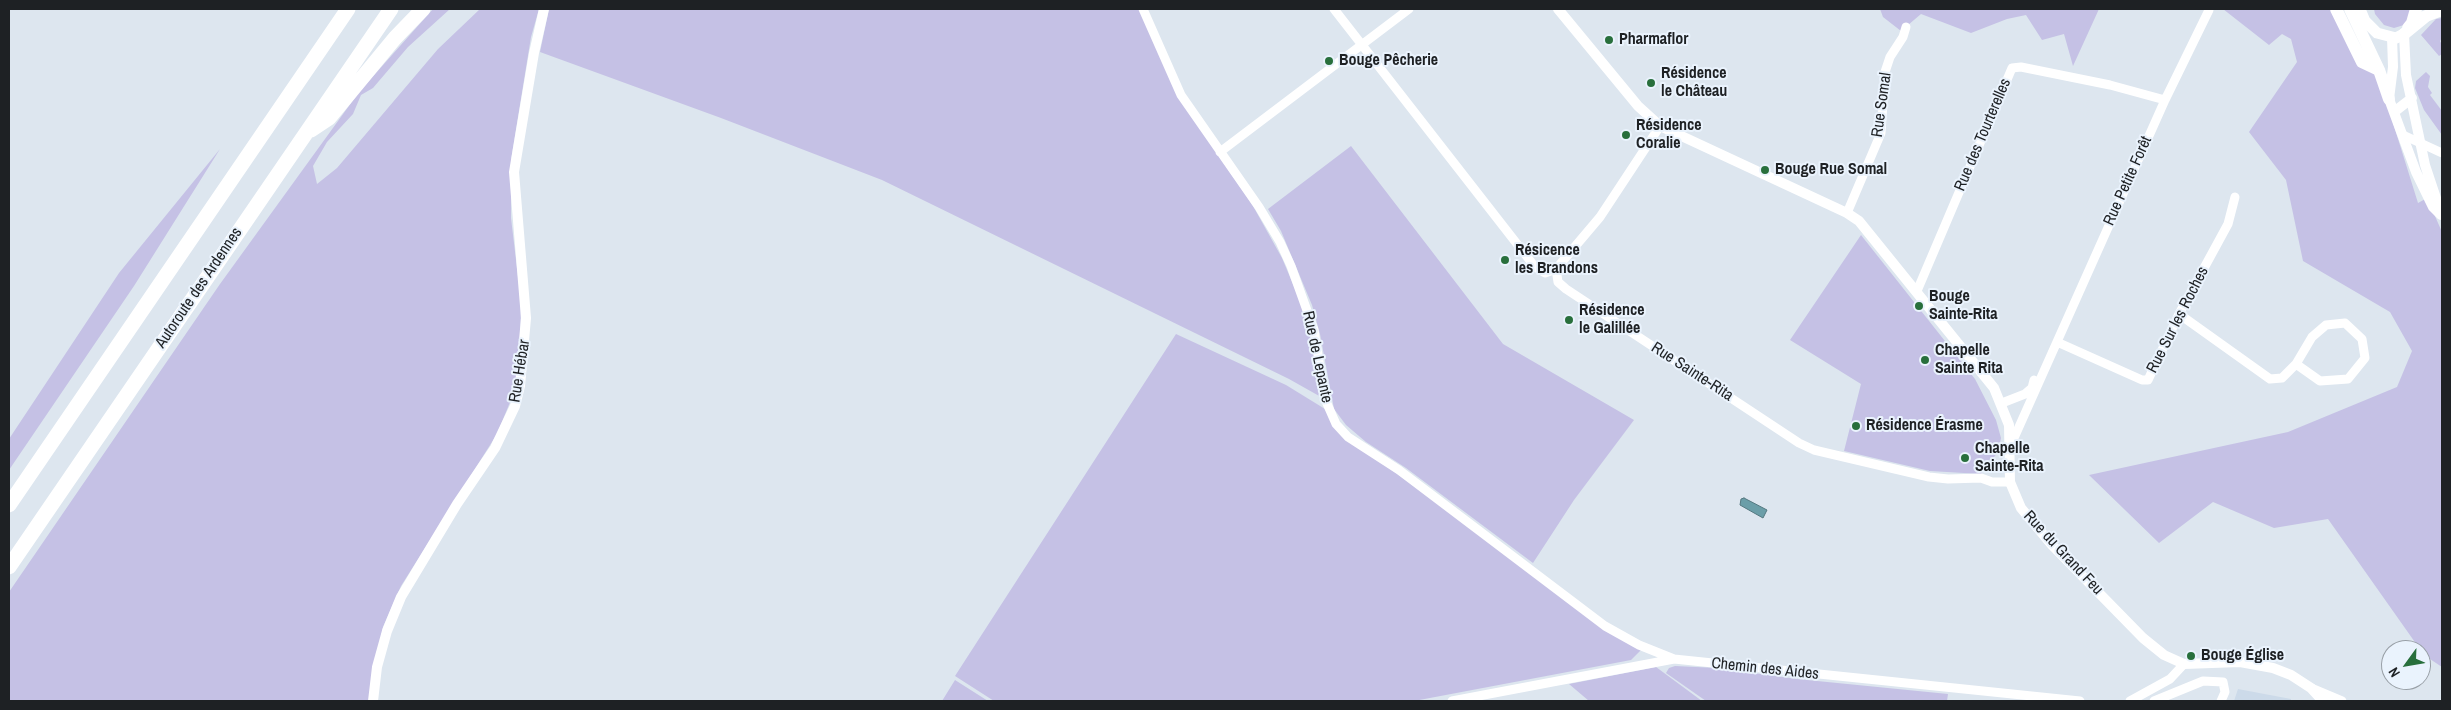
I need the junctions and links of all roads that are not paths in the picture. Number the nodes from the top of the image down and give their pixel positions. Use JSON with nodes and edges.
{"nodes":[{"id":1,"x":348,"y":9,"type":"edge"},
{"id":2,"x":391,"y":9,"type":"edge"},
{"id":3,"x":423,"y":9,"type":"edge"},
{"id":4,"x":544,"y":9,"type":"edge"},
{"id":5,"x":1143,"y":9,"type":"edge"},
{"id":6,"x":1334,"y":9,"type":"edge"},
{"id":7,"x":1409,"y":9,"type":"edge"},
{"id":8,"x":1558,"y":9,"type":"edge"},
{"id":9,"x":2336,"y":9,"type":"edge"},
{"id":10,"x":2359,"y":9,"type":"edge"},
{"id":11,"x":2416,"y":9,"type":"edge"},
{"id":12,"x":2210,"y":10,"type":"edge"},
{"id":13,"x":2442,"y":10,"type":"edge"},
{"id":14,"x":1906,"y":27,"type":"dead end"},
{"id":15,"x":2398,"y":36,"type":"junction"},
{"id":16,"x":1362,"y":45,"type":"junction"},
{"id":17,"x":2379,"y":70,"type":"junction"},
{"id":18,"x":2412,"y":98,"type":"junction"},
{"id":19,"x":2389,"y":99,"type":"junction"},
{"id":20,"x":2165,"y":100,"type":"junction"},
{"id":21,"x":2394,"y":112,"type":"junction"},
{"id":22,"x":1660,"y":126,"type":"junction"},
{"id":23,"x":305,"y":133,"type":"junction"},
{"id":24,"x":2403,"y":135,"type":"junction"},
{"id":25,"x":2422,"y":143,"type":"junction"},
{"id":26,"x":1220,"y":152,"type":"junction"},
{"id":27,"x":2442,"y":152,"type":"edge"},
{"id":28,"x":2235,"y":196,"type":"dead end"},
{"id":29,"x":1847,"y":213,"type":"junction"},
{"id":30,"x":2442,"y":216,"type":"edge"},
{"id":31,"x":1556,"y":269,"type":"junction"},
{"id":32,"x":1917,"y":291,"type":"junction"},
{"id":33,"x":2179,"y":314,"type":"junction"},
{"id":34,"x":2056,"y":342,"type":"junction"},
{"id":35,"x":2051,"y":353,"type":"junction"},
{"id":36,"x":2296,"y":364,"type":"junction"},
{"id":37,"x":2002,"y":402,"type":"junction"},
{"id":38,"x":2010,"y":446,"type":"junction"},
{"id":39,"x":2010,"y":482,"type":"junction"},
{"id":40,"x":9,"y":505,"type":"edge"},
{"id":41,"x":9,"y":567,"type":"edge"},
{"id":42,"x":1674,"y":659,"type":"junction"},
{"id":43,"x":2184,"y":664,"type":"junction"},
{"id":44,"x":2311,"y":688,"type":"junction"},
{"id":45,"x":373,"y":701,"type":"edge"},
{"id":46,"x":1452,"y":701,"type":"edge"},
{"id":47,"x":2080,"y":701,"type":"edge"},
{"id":48,"x":2130,"y":701,"type":"edge"},
{"id":49,"x":2154,"y":701,"type":"edge"},
{"id":50,"x":2221,"y":701,"type":"edge"},
{"id":51,"x":2323,"y":701,"type":"edge"},
{"id":52,"x":2342,"y":701,"type":"edge"}],
"edges":[{"from":1,"to":40,"type":"highway"},
{"from":2,"to":23,"type":"highway","name":"Autoroute des Ardennes"},
{"from":3,"to":23,"type":"highway"},
{"from":4,"to":45,"type":"street","name":"Rue Hébar"},
{"from":5,"to":26,"type":"street","name":"Rue de Lepante"},
{"from":6,"to":16,"type":"street"},
{"from":7,"to":16,"type":"street"},
{"from":8,"to":22,"type":"street","name":"Rue du Grand Feu"},
{"from":9,"to":17,"type":"main road"},
{"from":10,"to":15,"type":"main road"},
{"from":10,"to":17,"type":"main road"},
{"from":11,"to":15,"type":"main road"},
{"from":12,"to":20,"type":"street","name":"Rue Petite Forêt"},
{"from":13,"to":15,"type":"main road"},
{"from":14,"to":29,"type":"street","name":"Rue Somal"},
{"from":15,"to":18,"type":"street"},
{"from":15,"to":19,"type":"street"},
{"from":16,"to":26,"type":"street"},
{"from":16,"to":31,"type":"street"},
{"from":17,"to":19,"type":"main road"},
{"from":18,"to":21,"type":"street"},
{"from":18,"to":25,"type":"street"},
{"from":19,"to":21,"type":"street"},
{"from":20,"to":32,"type":"street","name":"Rue des Tourterelles"},
{"from":20,"to":34,"type":"street","name":"Rue Petite Forêt"},
{"from":21,"to":24,"type":"street"},
{"from":22,"to":29,"type":"street","name":"Rue du Grand Feu"},
{"from":22,"to":31,"type":"street"},
{"from":23,"to":41,"type":"highway","name":"Autoroute des Ardennes"},
{"from":24,"to":25,"type":"street"},
{"from":24,"to":30,"type":"street"},
{"from":25,"to":27,"type":"street"},
{"from":25,"to":30,"type":"street"},
{"from":26,"to":42,"type":"street","name":"Rue de Lepante"},
{"from":28,"to":33,"type":"street","name":"Rue Sur les Roches"},
{"from":29,"to":32,"type":"street","name":"Rue du Grand Feu"},
{"from":31,"to":39,"type":"street","name":"Rue Sainte-Rita"},
{"from":32,"to":37,"type":"street","name":"Rue du Grand Feu"},
{"from":33,"to":34,"type":"street","name":"Rue Sur les Roches"},
{"from":33,"to":36,"type":"street"},
{"from":34,"to":35,"type":"street","name":"Rue Petite Forêt"},
{"from":35,"to":37,"type":"street","name":"Rue Petite Forêt"},
{"from":35,"to":38,"type":"street","name":"Rue Petite Forêt"},
{"from":36,"to":36,"type":"street"},
{"from":37,"to":38,"type":"street","name":"Rue du Grand Feu"},
{"from":38,"to":39,"type":"street","name":"Rue du Grand Feu"},
{"from":39,"to":43,"type":"street","name":"Rue du Grand Feu"},
{"from":42,"to":46,"type":"street","name":"Chemin des Aides"},
{"from":42,"to":47,"type":"street","name":"Chemin des Aides"},
{"from":43,"to":44,"type":"street","name":"Rue du Grand Feu"},
{"from":43,"to":48,"type":"street"},
{"from":44,"to":51,"type":"street","name":"Rue du Grand Feu"},
{"from":44,"to":52,"type":"street"},
{"from":49,"to":50,"type":"street"}]}
